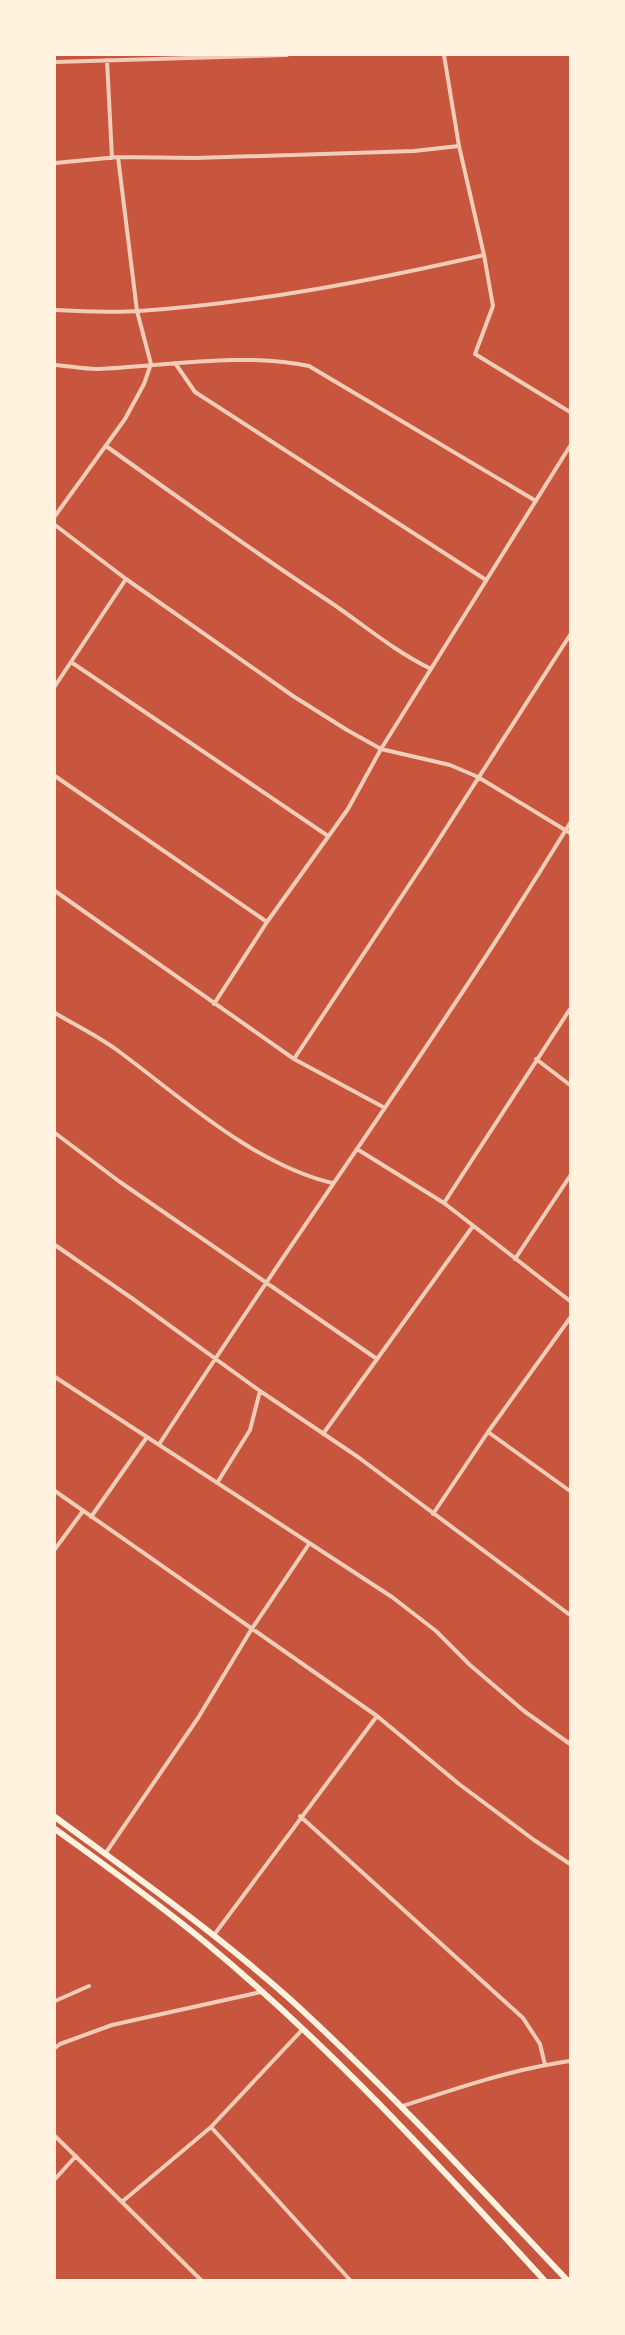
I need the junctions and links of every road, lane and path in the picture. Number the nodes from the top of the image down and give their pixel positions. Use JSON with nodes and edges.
{"nodes":[{"id":1,"x":71,"y":55,"type":"edge"},
{"id":2,"x":287,"y":55,"type":"edge"},
{"id":3,"x":444,"y":55,"type":"edge"},
{"id":4,"x":71,"y":60,"type":"junction"},
{"id":5,"x":107,"y":60,"type":"junction"},
{"id":6,"x":55,"y":62,"type":"edge"},
{"id":7,"x":459,"y":146,"type":"junction"},
{"id":8,"x":118,"y":157,"type":"junction"},
{"id":9,"x":112,"y":158,"type":"junction"},
{"id":10,"x":55,"y":162,"type":"edge"},
{"id":11,"x":484,"y":255,"type":"junction"},
{"id":12,"x":55,"y":310,"type":"edge"},
{"id":13,"x":137,"y":312,"type":"junction"},
{"id":14,"x":175,"y":363,"type":"junction"},
{"id":15,"x":150,"y":364,"type":"junction"},
{"id":16,"x":55,"y":365,"type":"edge"},
{"id":17,"x":570,"y":412,"type":"edge"},
{"id":18,"x":106,"y":446,"type":"junction"},
{"id":19,"x":570,"y":446,"type":"edge"},
{"id":20,"x":536,"y":500,"type":"junction"},
{"id":21,"x":55,"y":516,"type":"edge"},
{"id":22,"x":55,"y":525,"type":"edge"},
{"id":23,"x":126,"y":579,"type":"junction"},
{"id":24,"x":486,"y":580,"type":"junction"},
{"id":25,"x":570,"y":635,"type":"edge"},
{"id":26,"x":71,"y":662,"type":"junction"},
{"id":27,"x":431,"y":669,"type":"junction"},
{"id":28,"x":55,"y":686,"type":"edge"},
{"id":29,"x":381,"y":749,"type":"junction"},
{"id":30,"x":55,"y":776,"type":"edge"},
{"id":31,"x":478,"y":777,"type":"junction"},
{"id":32,"x":570,"y":824,"type":"edge"},
{"id":33,"x":568,"y":831,"type":"edge"},
{"id":34,"x":328,"y":836,"type":"junction"},
{"id":35,"x":55,"y":891,"type":"edge"},
{"id":36,"x":268,"y":922,"type":"junction"},
{"id":37,"x":214,"y":1004,"type":"junction"},
{"id":38,"x":570,"y":1009,"type":"edge"},
{"id":39,"x":55,"y":1013,"type":"edge"},
{"id":40,"x":294,"y":1058,"type":"junction"},
{"id":41,"x":536,"y":1059,"type":"junction"},
{"id":42,"x":570,"y":1085,"type":"edge"},
{"id":43,"x":385,"y":1108,"type":"junction"},
{"id":44,"x":55,"y":1132,"type":"edge"},
{"id":45,"x":357,"y":1149,"type":"junction"},
{"id":46,"x":570,"y":1176,"type":"edge"},
{"id":47,"x":332,"y":1183,"type":"junction"},
{"id":48,"x":444,"y":1203,"type":"junction"},
{"id":49,"x":473,"y":1226,"type":"junction"},
{"id":50,"x":55,"y":1246,"type":"edge"},
{"id":51,"x":515,"y":1259,"type":"junction"},
{"id":52,"x":266,"y":1281,"type":"junction"},
{"id":53,"x":570,"y":1301,"type":"edge"},
{"id":54,"x":570,"y":1318,"type":"edge"},
{"id":55,"x":215,"y":1357,"type":"junction"},
{"id":56,"x":377,"y":1359,"type":"junction"},
{"id":57,"x":55,"y":1376,"type":"edge"},
{"id":58,"x":260,"y":1391,"type":"junction"},
{"id":59,"x":488,"y":1432,"type":"junction"},
{"id":60,"x":324,"y":1434,"type":"junction"},
{"id":61,"x":147,"y":1437,"type":"junction"},
{"id":62,"x":160,"y":1443,"type":"junction"},
{"id":63,"x":217,"y":1483,"type":"junction"},
{"id":64,"x":55,"y":1490,"type":"edge"},
{"id":65,"x":570,"y":1492,"type":"edge"},
{"id":66,"x":83,"y":1511,"type":"junction"},
{"id":67,"x":434,"y":1514,"type":"junction"},
{"id":68,"x":92,"y":1517,"type":"junction"},
{"id":69,"x":309,"y":1544,"type":"junction"},
{"id":70,"x":55,"y":1549,"type":"edge"},
{"id":71,"x":570,"y":1615,"type":"edge"},
{"id":72,"x":251,"y":1630,"type":"junction"},
{"id":73,"x":376,"y":1716,"type":"junction"},
{"id":74,"x":570,"y":1744,"type":"edge"},
{"id":75,"x":300,"y":1816,"type":"junction"},
{"id":76,"x":55,"y":1817,"type":"edge"},
{"id":77,"x":55,"y":1829,"type":"edge"},
{"id":78,"x":105,"y":1854,"type":"junction"},
{"id":79,"x":570,"y":1864,"type":"edge"},
{"id":80,"x":214,"y":1934,"type":"junction"},
{"id":81,"x":89,"y":1986,"type":"dead end"},
{"id":82,"x":261,"y":1992,"type":"junction"},
{"id":83,"x":55,"y":2001,"type":"edge"},
{"id":84,"x":302,"y":2030,"type":"junction"},
{"id":85,"x":55,"y":2048,"type":"edge"},
{"id":86,"x":570,"y":2061,"type":"edge"},
{"id":87,"x":545,"y":2065,"type":"junction"},
{"id":88,"x":403,"y":2106,"type":"junction"},
{"id":89,"x":211,"y":2127,"type":"junction"},
{"id":90,"x":55,"y":2136,"type":"edge"},
{"id":91,"x":76,"y":2156,"type":"junction"},
{"id":92,"x":55,"y":2179,"type":"edge"},
{"id":93,"x":123,"y":2201,"type":"junction"},
{"id":94,"x":201,"y":2280,"type":"edge"},
{"id":95,"x":350,"y":2280,"type":"edge"},
{"id":96,"x":544,"y":2280,"type":"edge"},
{"id":97,"x":567,"y":2280,"type":"edge"}],
"edges":[{"from":1,"to":4,"type":"street"},
{"from":2,"to":5,"type":"street"},
{"from":3,"to":7,"type":"street"},
{"from":4,"to":5,"type":"street"},
{"from":4,"to":6,"type":"street"},
{"from":5,"to":9,"type":"street"},
{"from":7,"to":8,"type":"street"},
{"from":7,"to":11,"type":"street"},
{"from":8,"to":9,"type":"street"},
{"from":8,"to":13,"type":"street"},
{"from":9,"to":10,"type":"street"},
{"from":11,"to":13,"type":"street"},
{"from":11,"to":17,"type":"street"},
{"from":12,"to":13,"type":"street"},
{"from":13,"to":15,"type":"street"},
{"from":14,"to":15,"type":"street"},
{"from":14,"to":20,"type":"street"},
{"from":14,"to":24,"type":"street"},
{"from":15,"to":16,"type":"street"},
{"from":15,"to":18,"type":"street"},
{"from":18,"to":21,"type":"street"},
{"from":18,"to":27,"type":"street"},
{"from":19,"to":20,"type":"street"},
{"from":20,"to":24,"type":"street"},
{"from":22,"to":23,"type":"street"},
{"from":23,"to":26,"type":"street"},
{"from":23,"to":29,"type":"street"},
{"from":24,"to":27,"type":"street"},
{"from":25,"to":31,"type":"street"},
{"from":26,"to":28,"type":"street"},
{"from":26,"to":34,"type":"street"},
{"from":27,"to":29,"type":"street"},
{"from":29,"to":31,"type":"street"},
{"from":29,"to":34,"type":"street"},
{"from":30,"to":36,"type":"street"},
{"from":31,"to":33,"type":"street"},
{"from":31,"to":40,"type":"street"},
{"from":32,"to":33,"type":"street"},
{"from":33,"to":43,"type":"street"},
{"from":34,"to":36,"type":"street"},
{"from":35,"to":37,"type":"street"},
{"from":36,"to":37,"type":"street"},
{"from":37,"to":40,"type":"street"},
{"from":38,"to":41,"type":"street"},
{"from":39,"to":47,"type":"street"},
{"from":40,"to":43,"type":"street"},
{"from":41,"to":42,"type":"street"},
{"from":41,"to":48,"type":"street"},
{"from":43,"to":45,"type":"street"},
{"from":44,"to":52,"type":"street"},
{"from":45,"to":47,"type":"street"},
{"from":45,"to":48,"type":"street"},
{"from":46,"to":51,"type":"street"},
{"from":47,"to":52,"type":"street"},
{"from":48,"to":49,"type":"street"},
{"from":49,"to":51,"type":"street"},
{"from":49,"to":56,"type":"street"},
{"from":50,"to":55,"type":"street"},
{"from":51,"to":53,"type":"street"},
{"from":52,"to":55,"type":"street"},
{"from":52,"to":56,"type":"street"},
{"from":54,"to":59,"type":"street"},
{"from":55,"to":58,"type":"street"},
{"from":55,"to":62,"type":"street"},
{"from":56,"to":60,"type":"street"},
{"from":57,"to":61,"type":"street"},
{"from":58,"to":60,"type":"street"},
{"from":58,"to":63,"type":"street"},
{"from":59,"to":65,"type":"street"},
{"from":59,"to":67,"type":"street"},
{"from":60,"to":67,"type":"street"},
{"from":61,"to":62,"type":"street"},
{"from":61,"to":68,"type":"street"},
{"from":62,"to":63,"type":"street"},
{"from":63,"to":69,"type":"street"},
{"from":64,"to":66,"type":"street"},
{"from":66,"to":68,"type":"street"},
{"from":66,"to":70,"type":"street"},
{"from":67,"to":71,"type":"street"},
{"from":68,"to":72,"type":"street"},
{"from":69,"to":72,"type":"street"},
{"from":69,"to":74,"type":"street"},
{"from":72,"to":73,"type":"street"},
{"from":72,"to":78,"type":"street"},
{"from":73,"to":75,"type":"street"},
{"from":73,"to":79,"type":"street"},
{"from":75,"to":80,"type":"street"},
{"from":75,"to":87,"type":"street"},
{"from":76,"to":78,"type":"highway"},
{"from":77,"to":82,"type":"highway"},
{"from":78,"to":80,"type":"highway"},
{"from":80,"to":88,"type":"highway"},
{"from":81,"to":83,"type":"street"},
{"from":82,"to":84,"type":"highway"},
{"from":82,"to":85,"type":"street"},
{"from":84,"to":89,"type":"street"},
{"from":84,"to":96,"type":"highway"},
{"from":86,"to":87,"type":"street"},
{"from":87,"to":88,"type":"street"},
{"from":88,"to":97,"type":"highway"},
{"from":89,"to":93,"type":"street"},
{"from":89,"to":95,"type":"street"},
{"from":90,"to":91,"type":"street"},
{"from":91,"to":92,"type":"street"},
{"from":91,"to":93,"type":"street"},
{"from":93,"to":94,"type":"street"}]}
